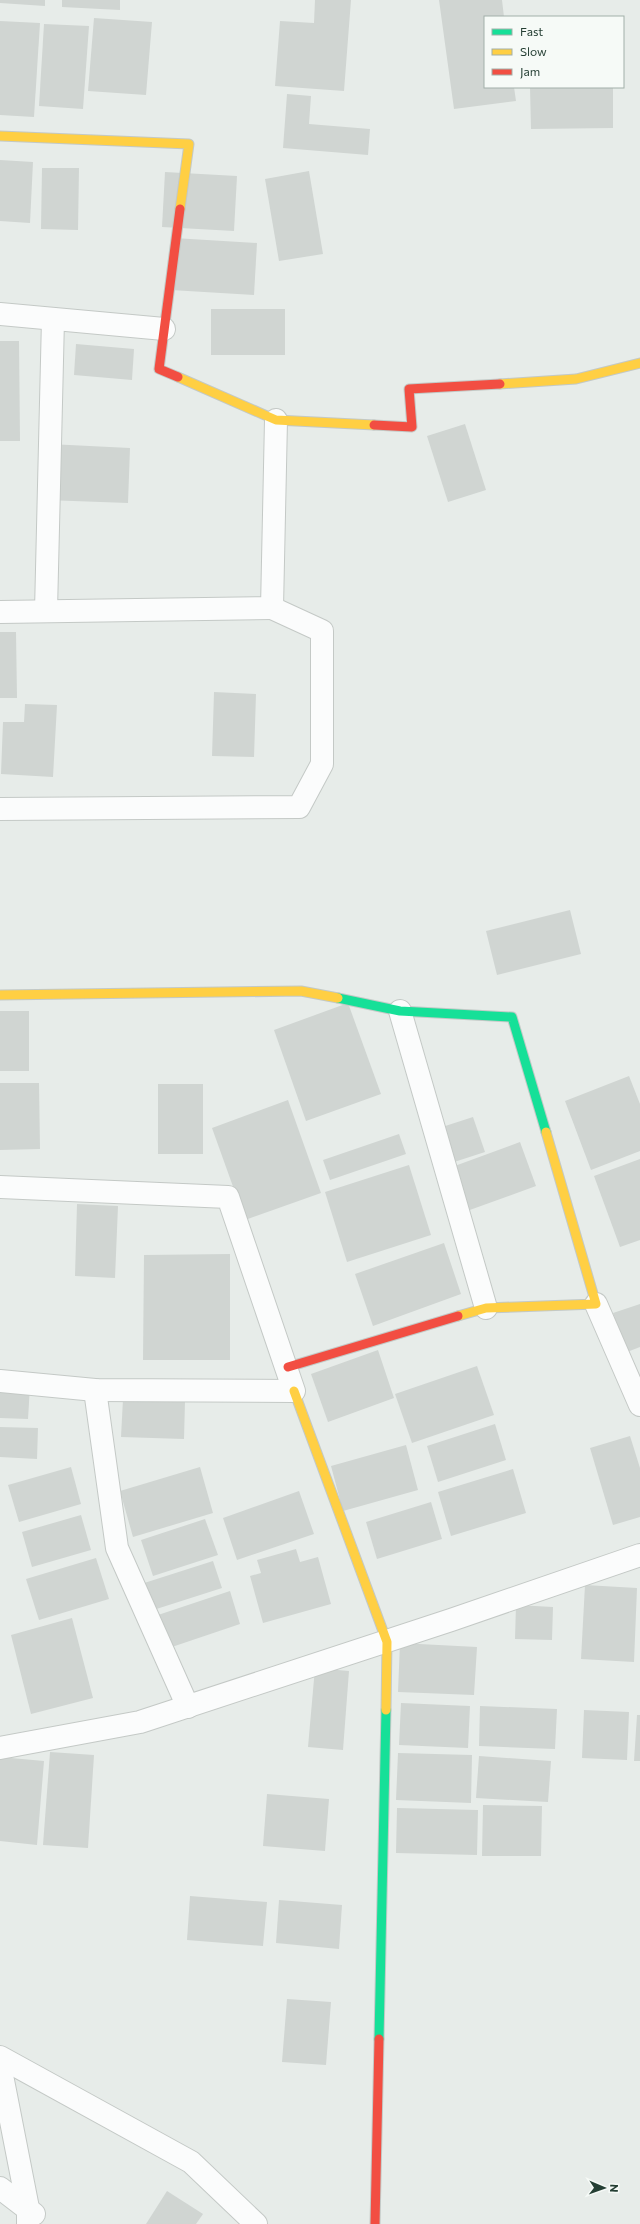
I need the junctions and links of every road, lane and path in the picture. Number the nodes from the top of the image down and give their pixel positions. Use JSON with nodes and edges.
{"nodes":[{"id":1,"x":0,"y":136,"type":"edge"},
{"id":2,"x":0,"y":314,"type":"edge"},
{"id":3,"x":53,"y":319,"type":"junction"},
{"id":4,"x":164,"y":329,"type":"junction"},
{"id":5,"x":640,"y":363,"type":"edge"},
{"id":6,"x":276,"y":420,"type":"junction"},
{"id":7,"x":272,"y":608,"type":"junction"},
{"id":8,"x":46,"y":611,"type":"junction"},
{"id":9,"x":0,"y":612,"type":"edge"},
{"id":10,"x":0,"y":808,"type":"edge"},
{"id":11,"x":0,"y":995,"type":"edge"},
{"id":12,"x":400,"y":1011,"type":"junction"},
{"id":13,"x":0,"y":1187,"type":"edge"},
{"id":14,"x":596,"y":1304,"type":"junction"},
{"id":15,"x":486,"y":1308,"type":"junction"},
{"id":16,"x":288,"y":1367,"type":"junction"},
{"id":17,"x":0,"y":1381,"type":"edge"},
{"id":18,"x":95,"y":1390,"type":"junction"},
{"id":19,"x":294,"y":1391,"type":"junction"},
{"id":20,"x":640,"y":1405,"type":"edge"},
{"id":21,"x":640,"y":1555,"type":"edge"},
{"id":22,"x":387,"y":1642,"type":"junction"},
{"id":23,"x":188,"y":1707,"type":"junction"},
{"id":24,"x":0,"y":1748,"type":"edge"},
{"id":25,"x":0,"y":2057,"type":"edge"},
{"id":26,"x":0,"y":2065,"type":"edge"},
{"id":27,"x":0,"y":2188,"type":"edge"},
{"id":28,"x":28,"y":2216,"type":"edge"},
{"id":29,"x":43,"y":2224,"type":"edge"},
{"id":30,"x":256,"y":2224,"type":"edge"},
{"id":31,"x":375,"y":2224,"type":"edge"}],
"edges":[{"from":1,"to":4,"type":"street"},
{"from":2,"to":3,"type":"street"},
{"from":3,"to":4,"type":"street"},
{"from":3,"to":8,"type":"street"},
{"from":4,"to":6,"type":"street"},
{"from":5,"to":6,"type":"street"},
{"from":6,"to":7,"type":"street"},
{"from":7,"to":8,"type":"street"},
{"from":7,"to":10,"type":"street"},
{"from":8,"to":9,"type":"street"},
{"from":11,"to":12,"type":"street"},
{"from":12,"to":14,"type":"street"},
{"from":12,"to":15,"type":"street"},
{"from":13,"to":16,"type":"street"},
{"from":14,"to":15,"type":"street"},
{"from":14,"to":20,"type":"street"},
{"from":15,"to":16,"type":"street"},
{"from":16,"to":19,"type":"street"},
{"from":17,"to":18,"type":"street"},
{"from":18,"to":19,"type":"street"},
{"from":18,"to":23,"type":"street"},
{"from":19,"to":22,"type":"street"},
{"from":21,"to":22,"type":"street"},
{"from":22,"to":23,"type":"street"},
{"from":22,"to":31,"type":"street"},
{"from":23,"to":24,"type":"street"},
{"from":25,"to":30,"type":"street"},
{"from":26,"to":28,"type":"street"},
{"from":27,"to":28,"type":"street"},
{"from":28,"to":29,"type":"street"}]}
